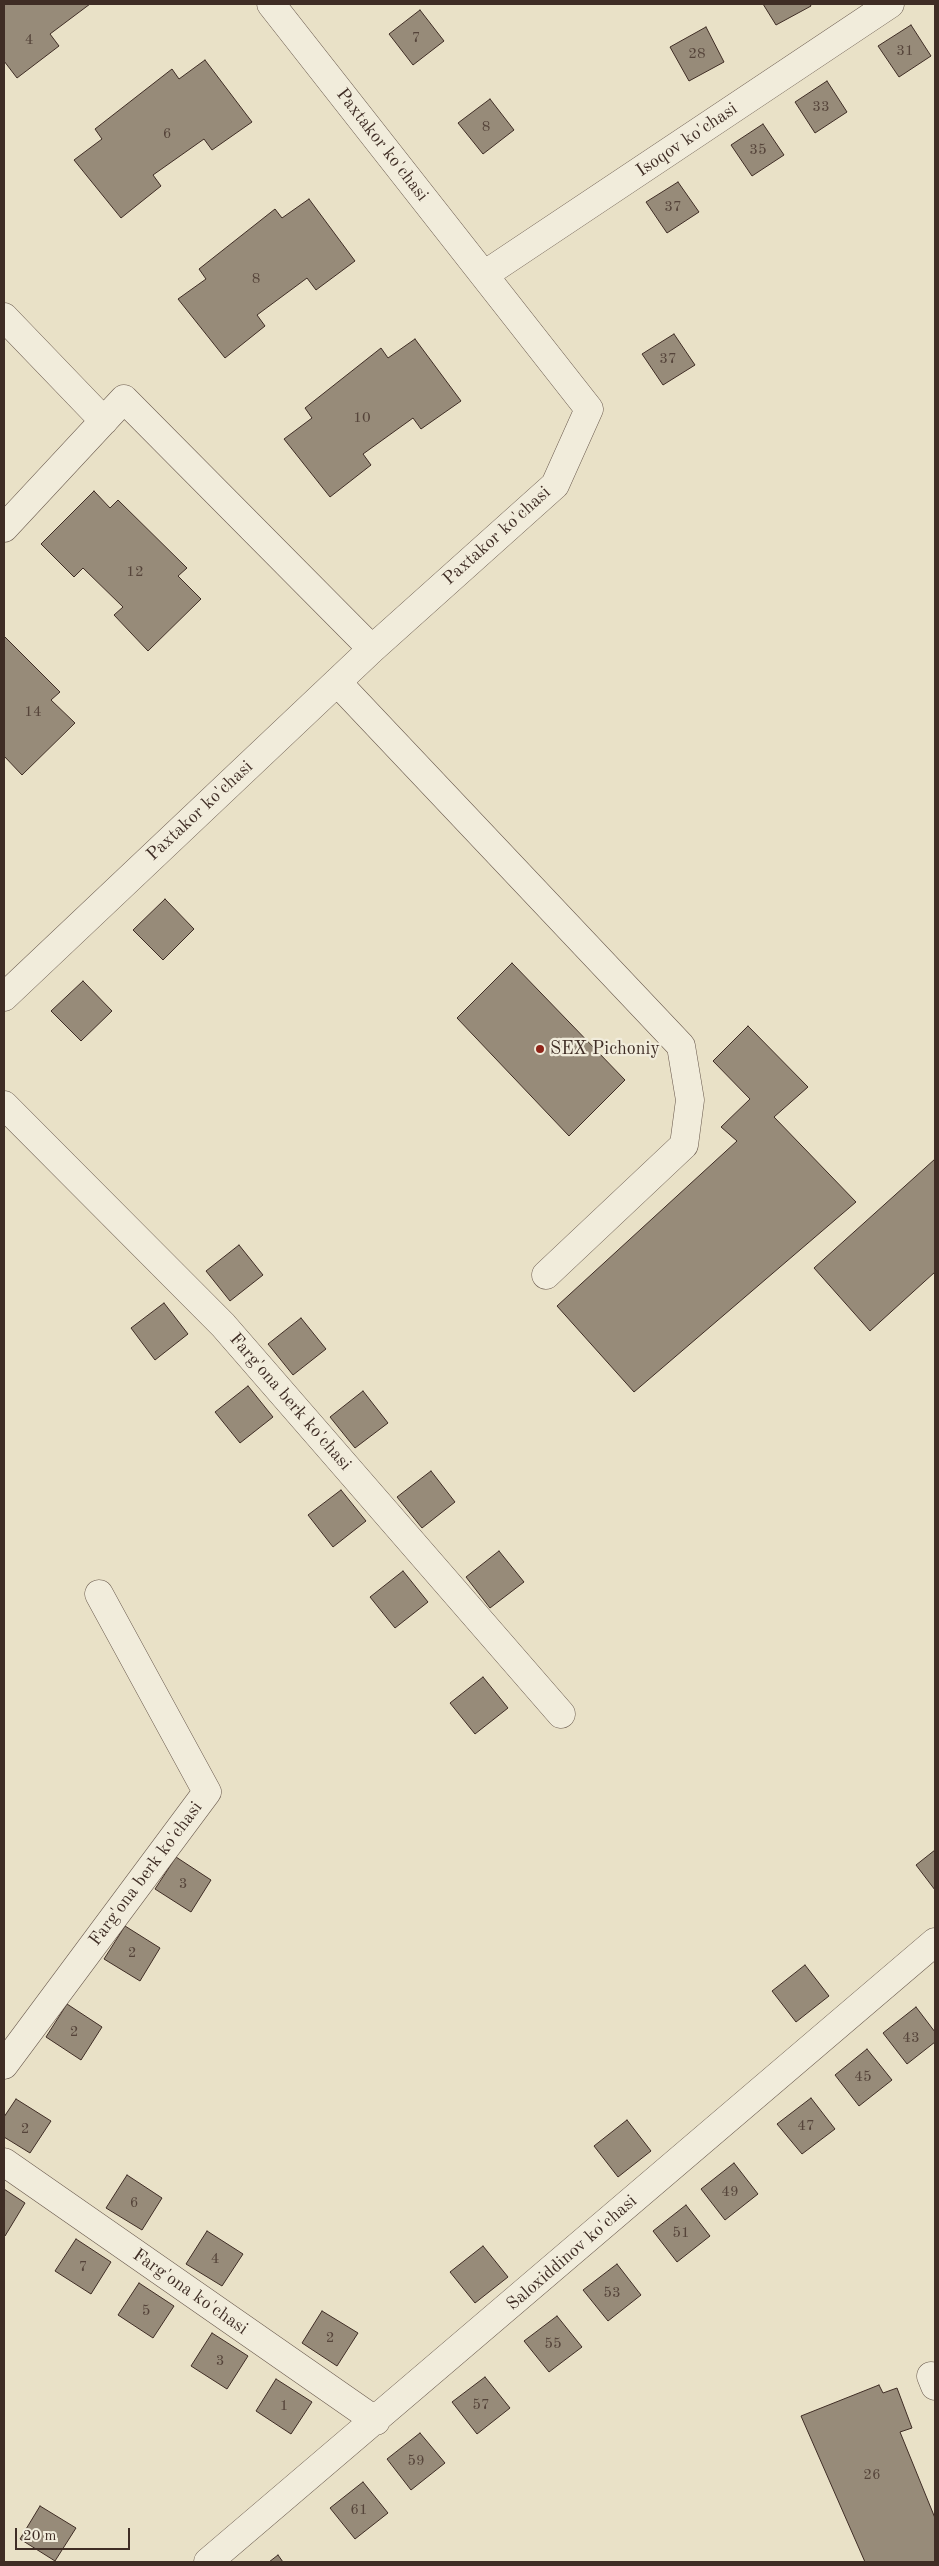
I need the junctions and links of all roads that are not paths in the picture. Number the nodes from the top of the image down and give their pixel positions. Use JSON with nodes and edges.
{"nodes":[{"id":1,"x":271,"y":4,"type":"edge"},
{"id":2,"x":890,"y":4,"type":"edge"},
{"id":3,"x":484,"y":275,"type":"junction"},
{"id":4,"x":4,"y":316,"type":"edge"},
{"id":5,"x":104,"y":421,"type":"junction"},
{"id":6,"x":4,"y":528,"type":"edge"},
{"id":7,"x":372,"y":649,"type":"junction"},
{"id":8,"x":337,"y":682,"type":"junction"},
{"id":9,"x":4,"y":997,"type":"edge"},
{"id":10,"x":4,"y":1105,"type":"edge"},
{"id":11,"x":546,"y":1275,"type":"dead end"},
{"id":12,"x":99,"y":1594,"type":"dead end"},
{"id":13,"x":561,"y":1714,"type":"dead end"},
{"id":14,"x":935,"y":1942,"type":"edge"},
{"id":15,"x":4,"y":2065,"type":"edge"},
{"id":16,"x":4,"y":2162,"type":"edge"},
{"id":17,"x":376,"y":2421,"type":"junction"},
{"id":18,"x":208,"y":2562,"type":"edge"}],
"edges":[{"from":1,"to":3,"type":"street","name":"Paxtakor ko'chasi"},
{"from":2,"to":3,"type":"street","name":"Isoqov ko'chasi"},
{"from":3,"to":7,"type":"street","name":"Paxtakor ko'chasi"},
{"from":4,"to":5,"type":"street"},
{"from":5,"to":6,"type":"street"},
{"from":5,"to":7,"type":"street"},
{"from":7,"to":8,"type":"street","name":"Paxtakor ko'chasi"},
{"from":8,"to":9,"type":"street","name":"Paxtakor ko'chasi"},
{"from":8,"to":11,"type":"street"},
{"from":10,"to":13,"type":"street","name":"Farg'ona berk ko'chasi"},
{"from":12,"to":15,"type":"street","name":"Farg'ona berk ko'chasi"},
{"from":14,"to":17,"type":"street","name":"Saloxiddinov ko'chasi"},
{"from":16,"to":17,"type":"street","name":"Farg'ona ko'chasi"},
{"from":17,"to":18,"type":"street","name":"Saloxiddinov ko'chasi"}]}
